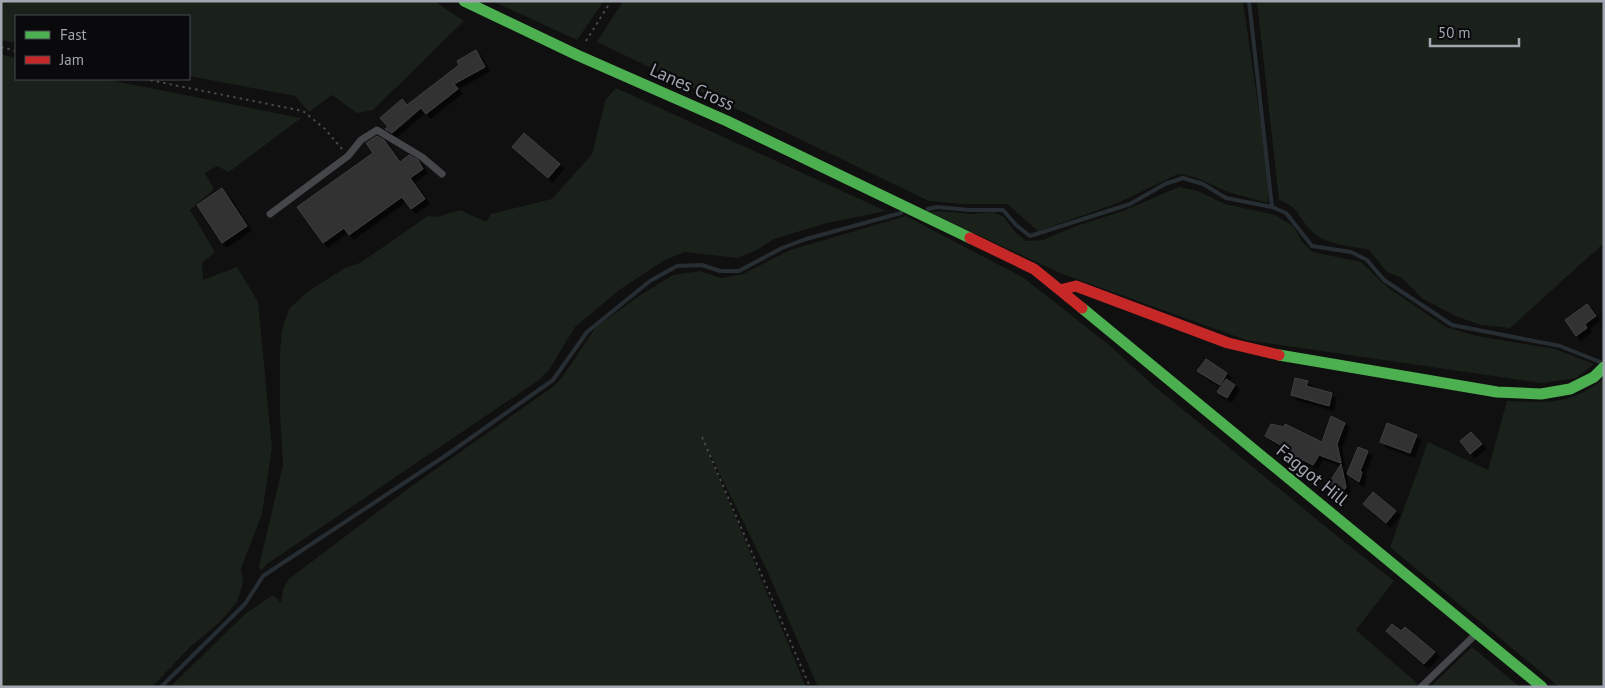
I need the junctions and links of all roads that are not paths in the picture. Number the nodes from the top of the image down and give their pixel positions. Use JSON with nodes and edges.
{"nodes":[{"id":1,"x":464,"y":1,"type":"edge"},
{"id":2,"x":442,"y":174,"type":"dead end"},
{"id":3,"x":270,"y":214,"type":"dead end"},
{"id":4,"x":1060,"y":290,"type":"junction"},
{"id":5,"x":1604,"y":367,"type":"edge"},
{"id":6,"x":1476,"y":634,"type":"junction"},
{"id":7,"x":1421,"y":687,"type":"edge"},
{"id":8,"x":1542,"y":687,"type":"edge"}],
"edges":[{"from":1,"to":4,"type":"street","name":"Lanes Cross"},
{"from":2,"to":3,"type":"lane"},
{"from":4,"to":5,"type":"street"},
{"from":4,"to":6,"type":"street","name":"Faggot Hill"},
{"from":6,"to":7,"type":"lane"},
{"from":6,"to":8,"type":"street","name":"Faggot Hill"}]}
